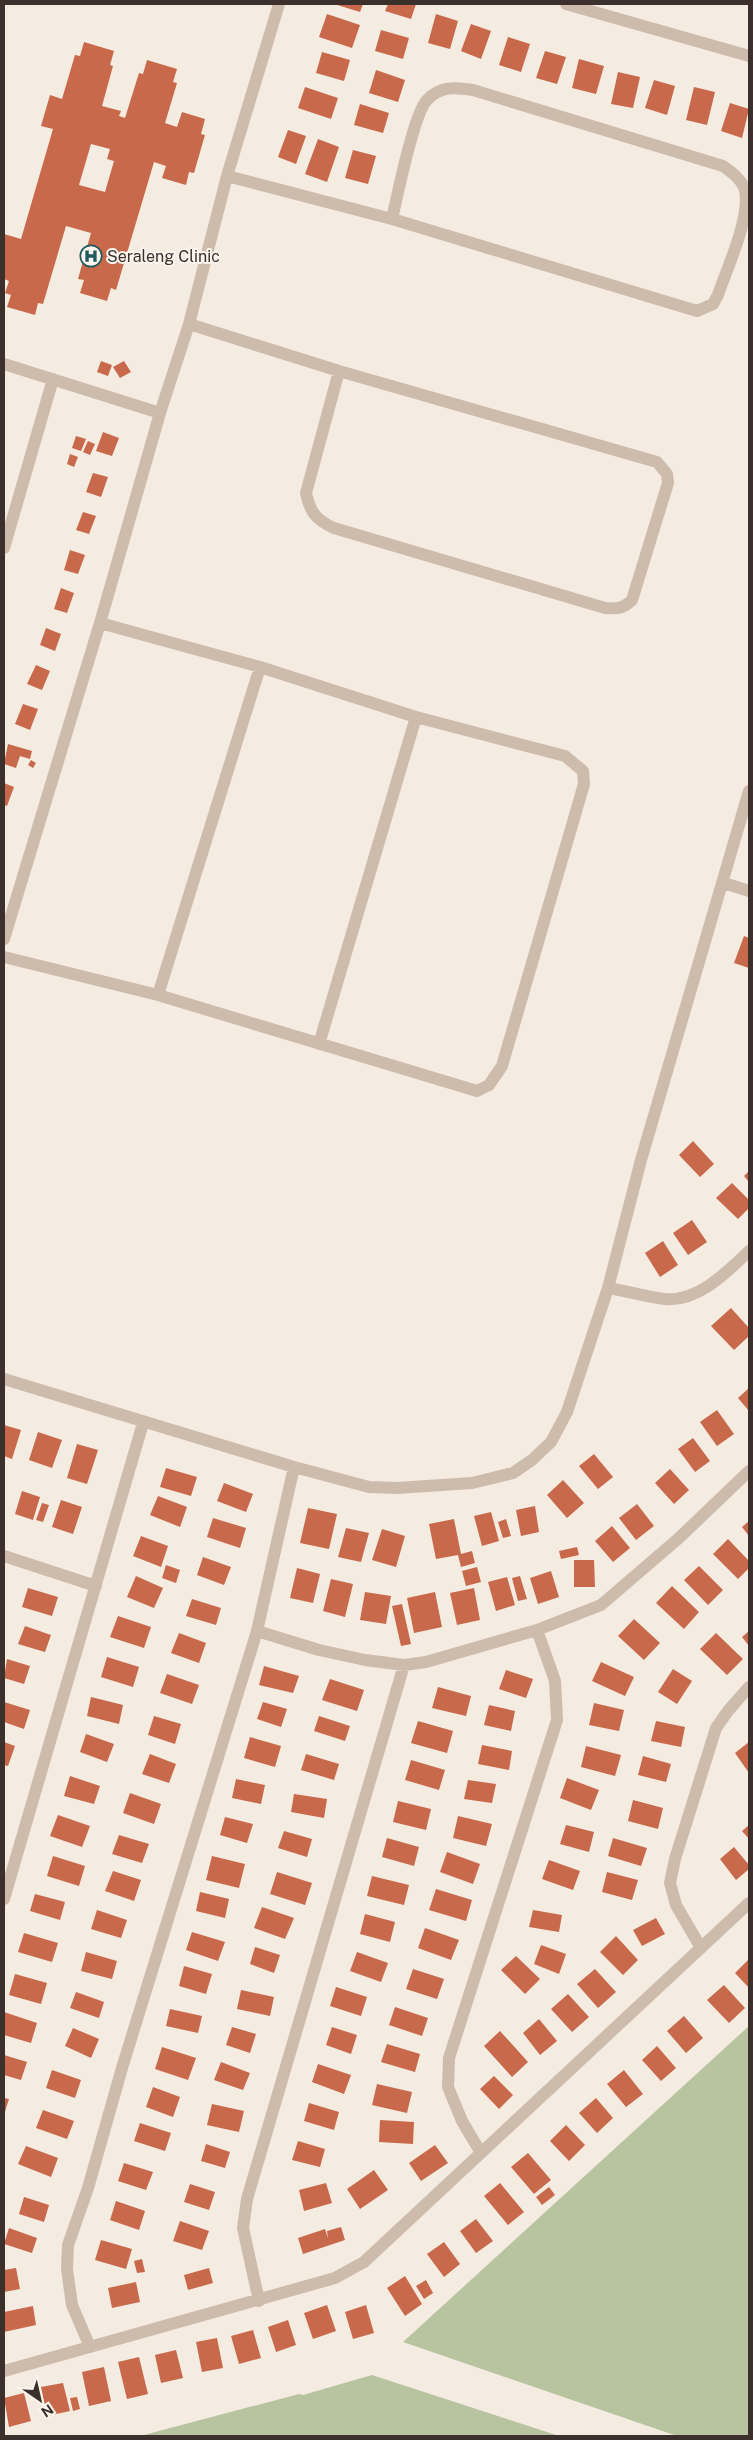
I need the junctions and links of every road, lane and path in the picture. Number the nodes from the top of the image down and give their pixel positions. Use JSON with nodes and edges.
{"nodes":[{"id":1,"x":279,"y":4,"type":"edge"},
{"id":2,"x":566,"y":4,"type":"edge"},
{"id":3,"x":749,"y":56,"type":"edge"},
{"id":4,"x":227,"y":176,"type":"junction"},
{"id":5,"x":392,"y":219,"type":"junction"},
{"id":6,"x":189,"y":324,"type":"junction"},
{"id":7,"x":4,"y":364,"type":"edge"},
{"id":8,"x":339,"y":371,"type":"junction"},
{"id":9,"x":53,"y":378,"type":"junction"},
{"id":10,"x":160,"y":413,"type":"junction"},
{"id":11,"x":4,"y":548,"type":"edge"},
{"id":12,"x":100,"y":623,"type":"junction"},
{"id":13,"x":260,"y":667,"type":"junction"},
{"id":14,"x":416,"y":717,"type":"junction"},
{"id":15,"x":749,"y":791,"type":"edge"},
{"id":16,"x":724,"y":883,"type":"junction"},
{"id":17,"x":749,"y":891,"type":"edge"},
{"id":18,"x":4,"y":939,"type":"edge"},
{"id":19,"x":4,"y":957,"type":"edge"},
{"id":20,"x":158,"y":995,"type":"junction"},
{"id":21,"x":319,"y":1044,"type":"junction"},
{"id":22,"x":749,"y":1251,"type":"edge"},
{"id":23,"x":608,"y":1288,"type":"junction"},
{"id":24,"x":4,"y":1379,"type":"edge"},
{"id":25,"x":144,"y":1423,"type":"junction"},
{"id":26,"x":294,"y":1467,"type":"junction"},
{"id":27,"x":749,"y":1471,"type":"edge"},
{"id":28,"x":4,"y":1556,"type":"edge"},
{"id":29,"x":96,"y":1586,"type":"junction"},
{"id":30,"x":537,"y":1630,"type":"junction"},
{"id":31,"x":257,"y":1631,"type":"junction"},
{"id":32,"x":404,"y":1665,"type":"junction"},
{"id":33,"x":749,"y":1687,"type":"edge"},
{"id":34,"x":4,"y":1899,"type":"edge"},
{"id":35,"x":749,"y":1903,"type":"edge"},
{"id":36,"x":701,"y":1948,"type":"junction"},
{"id":37,"x":481,"y":2153,"type":"junction"},
{"id":38,"x":259,"y":2301,"type":"junction"},
{"id":39,"x":90,"y":2347,"type":"junction"},
{"id":40,"x":4,"y":2371,"type":"edge"}],
"edges":[{"from":1,"to":4,"type":"street"},
{"from":2,"to":3,"type":"street"},
{"from":4,"to":5,"type":"street"},
{"from":4,"to":6,"type":"street"},
{"from":5,"to":5,"type":"street"},
{"from":6,"to":8,"type":"street"},
{"from":6,"to":10,"type":"street"},
{"from":7,"to":9,"type":"street"},
{"from":8,"to":8,"type":"street"},
{"from":9,"to":10,"type":"street"},
{"from":9,"to":11,"type":"street"},
{"from":10,"to":12,"type":"street"},
{"from":12,"to":13,"type":"street"},
{"from":12,"to":18,"type":"street"},
{"from":13,"to":14,"type":"street"},
{"from":13,"to":20,"type":"street"},
{"from":14,"to":21,"type":"street"},
{"from":14,"to":21,"type":"street"},
{"from":15,"to":16,"type":"street"},
{"from":16,"to":17,"type":"street"},
{"from":16,"to":23,"type":"street"},
{"from":19,"to":20,"type":"street"},
{"from":20,"to":21,"type":"street"},
{"from":22,"to":23,"type":"street"},
{"from":23,"to":26,"type":"street"},
{"from":24,"to":25,"type":"street"},
{"from":25,"to":26,"type":"street"},
{"from":25,"to":29,"type":"street"},
{"from":26,"to":31,"type":"street"},
{"from":27,"to":30,"type":"street"},
{"from":28,"to":29,"type":"street"},
{"from":29,"to":34,"type":"street"},
{"from":30,"to":32,"type":"street"},
{"from":30,"to":37,"type":"street"},
{"from":31,"to":32,"type":"street"},
{"from":31,"to":39,"type":"street"},
{"from":32,"to":38,"type":"street"},
{"from":33,"to":36,"type":"street"},
{"from":35,"to":36,"type":"street"},
{"from":36,"to":37,"type":"street"},
{"from":37,"to":38,"type":"street"},
{"from":38,"to":39,"type":"street"},
{"from":39,"to":40,"type":"street"}]}
